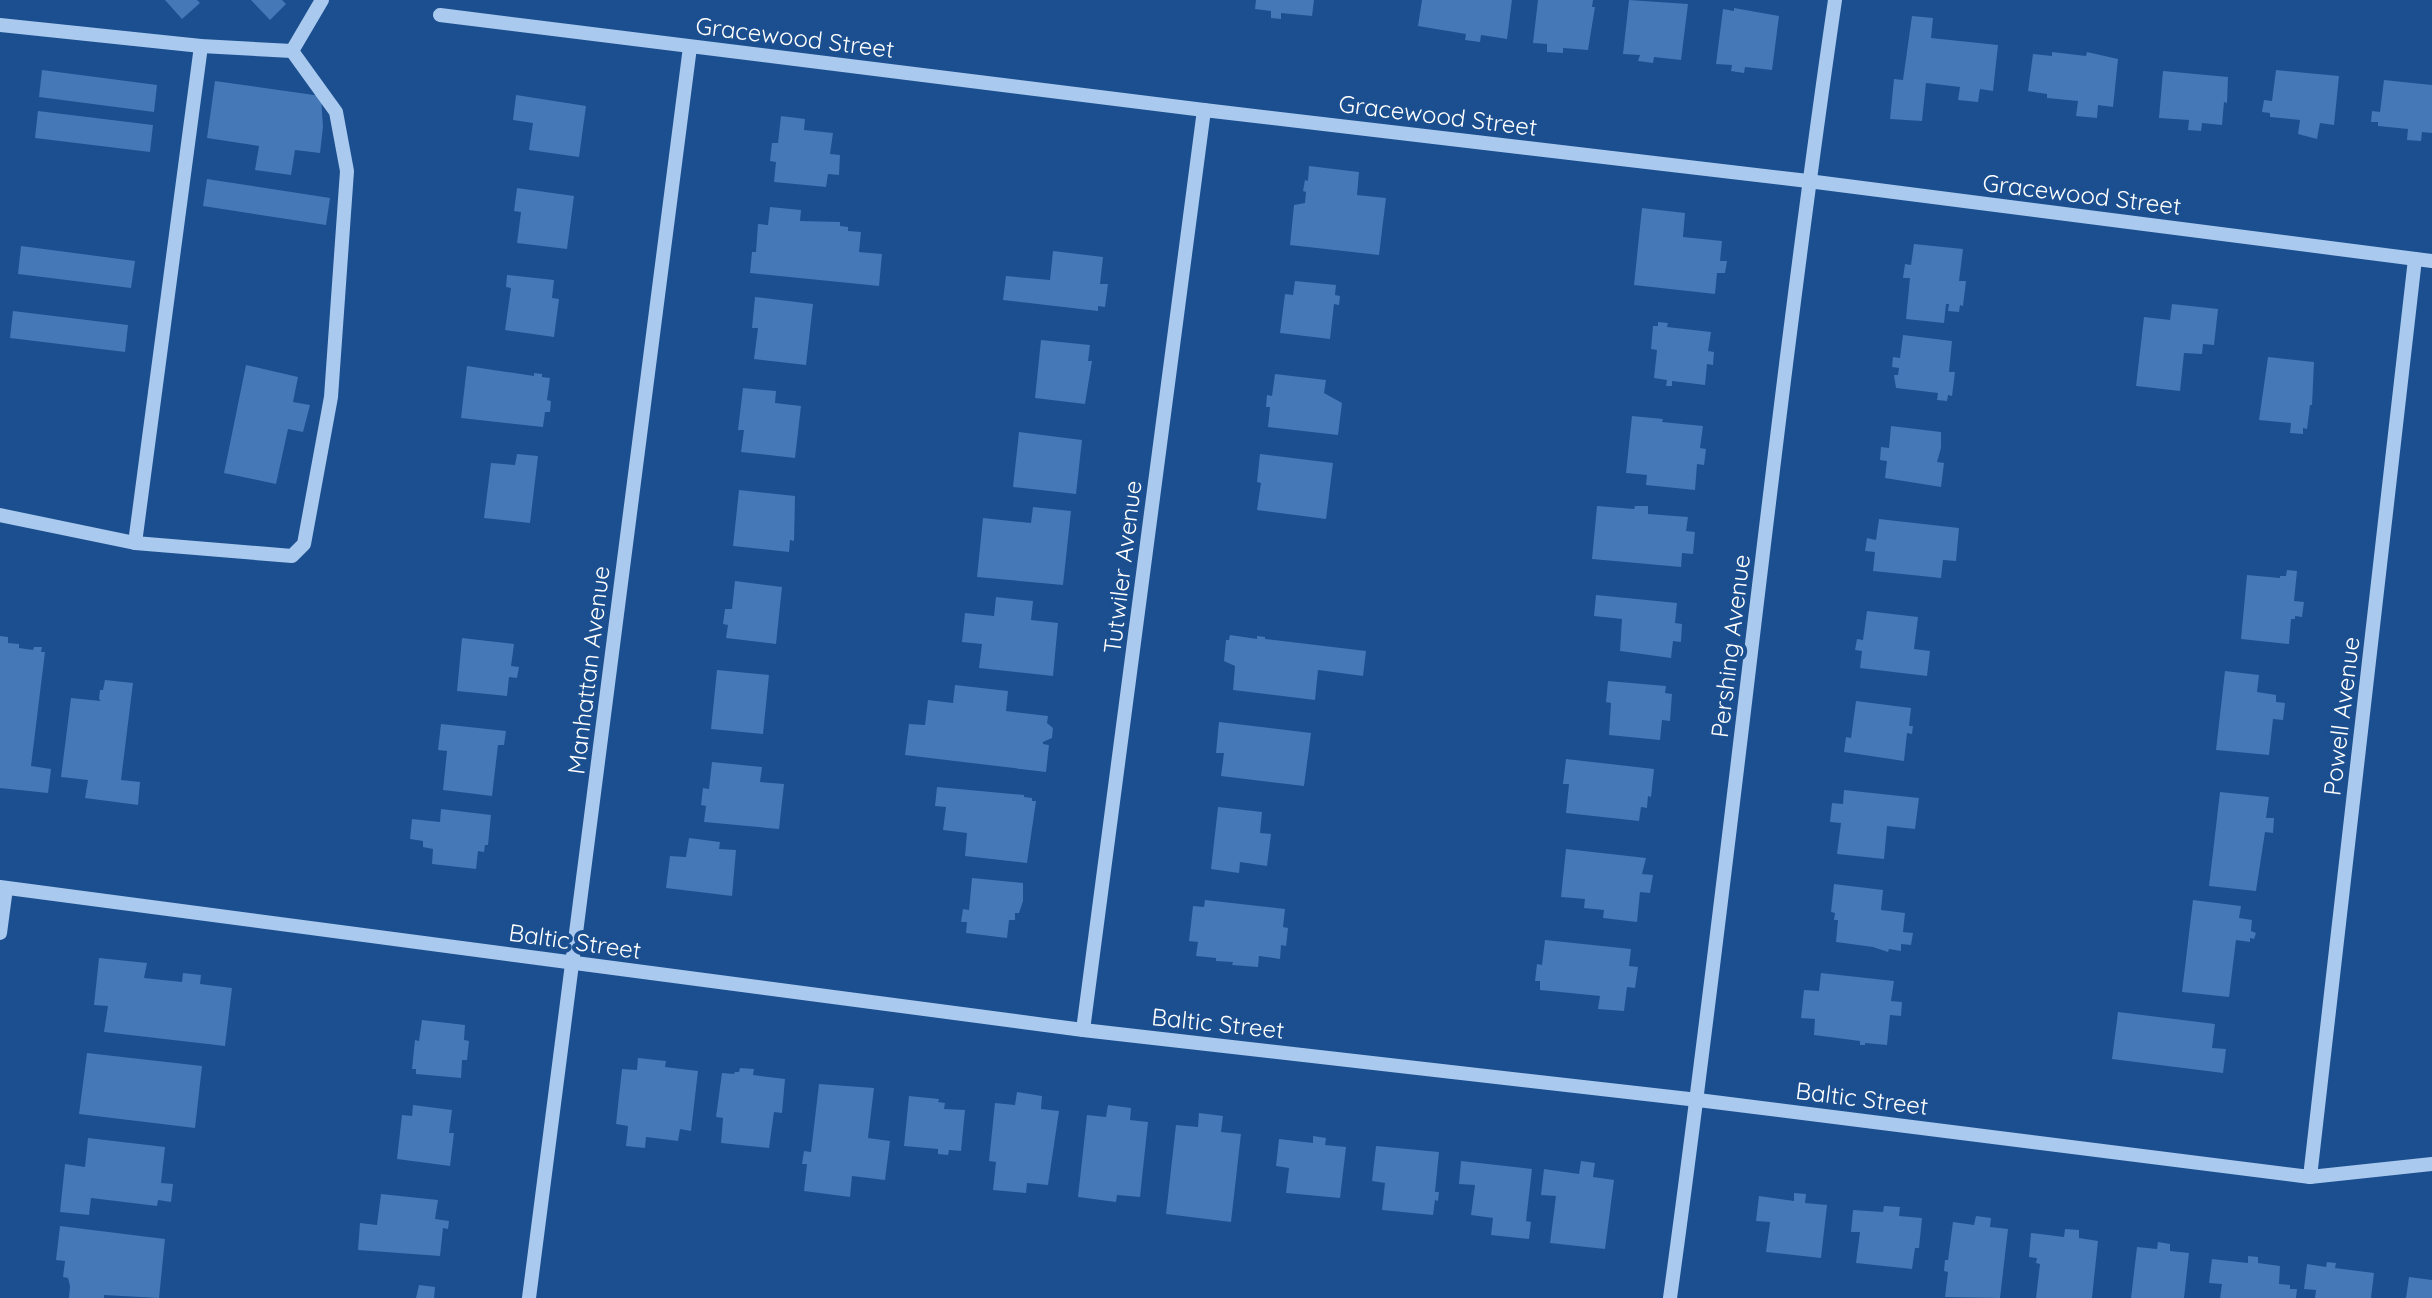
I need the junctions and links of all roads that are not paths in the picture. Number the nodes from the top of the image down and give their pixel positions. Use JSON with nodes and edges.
{"nodes":[{"id":1,"x":322,"y":0,"type":"edge"},
{"id":2,"x":1835,"y":0,"type":"edge"},
{"id":3,"x":440,"y":15,"type":"dead end"},
{"id":4,"x":0,"y":25,"type":"edge"},
{"id":5,"x":201,"y":46,"type":"junction"},
{"id":6,"x":690,"y":47,"type":"junction"},
{"id":7,"x":292,"y":51,"type":"junction"},
{"id":8,"x":1204,"y":110,"type":"junction"},
{"id":9,"x":1808,"y":181,"type":"junction"},
{"id":10,"x":2415,"y":259,"type":"junction"},
{"id":11,"x":2432,"y":261,"type":"edge"},
{"id":12,"x":0,"y":515,"type":"edge"},
{"id":13,"x":135,"y":543,"type":"junction"},
{"id":14,"x":3,"y":887,"type":"edge"},
{"id":15,"x":0,"y":933,"type":"edge"},
{"id":16,"x":572,"y":963,"type":"junction"},
{"id":17,"x":1083,"y":1030,"type":"junction"},
{"id":18,"x":1698,"y":1100,"type":"junction"},
{"id":19,"x":2432,"y":1164,"type":"edge"},
{"id":20,"x":2310,"y":1177,"type":"junction"},
{"id":21,"x":529,"y":1298,"type":"edge"},
{"id":22,"x":1670,"y":1298,"type":"edge"}],
"edges":[{"from":1,"to":7,"type":"street"},
{"from":2,"to":9,"type":"street","name":"Pershing Avenue"},
{"from":3,"to":6,"type":"street","name":"Gracewood Street"},
{"from":4,"to":5,"type":"street"},
{"from":5,"to":7,"type":"street"},
{"from":5,"to":13,"type":"street"},
{"from":6,"to":8,"type":"street","name":"Gracewood Street"},
{"from":6,"to":16,"type":"street","name":"Manhattan Avenue"},
{"from":7,"to":13,"type":"street"},
{"from":8,"to":9,"type":"street","name":"Gracewood Street"},
{"from":8,"to":17,"type":"street","name":"Tutwiler Avenue"},
{"from":9,"to":10,"type":"street","name":"Gracewood Street"},
{"from":9,"to":18,"type":"street","name":"Pershing Avenue"},
{"from":10,"to":11,"type":"street","name":"Gracewood Street"},
{"from":10,"to":20,"type":"street","name":"Powell Avenue"},
{"from":12,"to":13,"type":"street"},
{"from":14,"to":15,"type":"street"},
{"from":14,"to":16,"type":"street","name":"Baltic Street"},
{"from":16,"to":17,"type":"street","name":"Baltic Street"},
{"from":16,"to":21,"type":"street","name":"Manhattan Avenue"},
{"from":17,"to":18,"type":"street","name":"Baltic Street"},
{"from":18,"to":20,"type":"street","name":"Baltic Street"},
{"from":18,"to":22,"type":"street","name":"Pershing Avenue"},
{"from":19,"to":20,"type":"street","name":"Baltic Street"}]}
